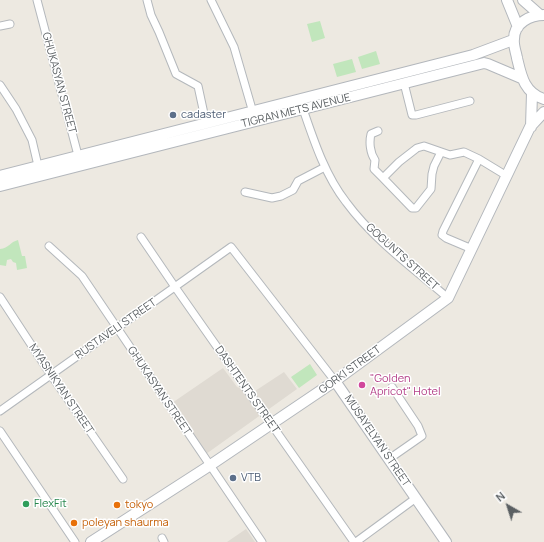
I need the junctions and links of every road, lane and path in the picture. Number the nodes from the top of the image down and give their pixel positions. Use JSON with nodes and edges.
{"nodes":[{"id":1,"x":37,"y":0,"type":"edge"},
{"id":2,"x":147,"y":0,"type":"edge"},
{"id":3,"x":211,"y":0,"type":"edge"},
{"id":4,"x":507,"y":0,"type":"edge"},
{"id":5,"x":523,"y":0,"type":"edge"},
{"id":6,"x":542,"y":15,"type":"edge"},
{"id":7,"x":10,"y":24,"type":"dead end"},
{"id":8,"x":0,"y":26,"type":"edge"},
{"id":9,"x":518,"y":27,"type":"junction"},
{"id":10,"x":513,"y":40,"type":"junction"},
{"id":11,"x":521,"y":78,"type":"junction"},
{"id":12,"x":404,"y":83,"type":"junction"},
{"id":13,"x":0,"y":85,"type":"edge"},
{"id":14,"x":532,"y":93,"type":"junction"},
{"id":15,"x":544,"y":99,"type":"edge"},
{"id":16,"x":470,"y":101,"type":"dead end"},
{"id":17,"x":303,"y":109,"type":"junction"},
{"id":18,"x":544,"y":112,"type":"edge"},
{"id":19,"x":254,"y":116,"type":"junction"},
{"id":20,"x":206,"y":123,"type":"junction"},
{"id":21,"x":531,"y":127,"type":"junction"},
{"id":22,"x":378,"y":131,"type":"dead end"},
{"id":23,"x":441,"y":152,"type":"junction"},
{"id":24,"x":479,"y":159,"type":"junction"},
{"id":25,"x":80,"y":161,"type":"junction"},
{"id":26,"x":325,"y":167,"type":"junction"},
{"id":27,"x":40,"y":171,"type":"junction"},
{"id":28,"x":0,"y":176,"type":"edge"},
{"id":29,"x":507,"y":176,"type":"junction"},
{"id":30,"x":383,"y":178,"type":"junction"},
{"id":31,"x":0,"y":186,"type":"edge"},
{"id":32,"x":245,"y":192,"type":"dead end"},
{"id":33,"x":141,"y":237,"type":"dead end"},
{"id":34,"x":49,"y":246,"type":"dead end"},
{"id":35,"x":232,"y":247,"type":"joint"},
{"id":36,"x":472,"y":248,"type":"junction"},
{"id":37,"x":175,"y":287,"type":"junction"},
{"id":38,"x":0,"y":297,"type":"edge"},
{"id":39,"x":448,"y":298,"type":"junction"},
{"id":40,"x":117,"y":328,"type":"junction"},
{"id":41,"x":51,"y":375,"type":"junction"},
{"id":42,"x":336,"y":381,"type":"junction"},
{"id":43,"x":392,"y":387,"type":"dead end"},
{"id":44,"x":0,"y":411,"type":"edge"},
{"id":45,"x":271,"y":425,"type":"junction"},
{"id":46,"x":0,"y":431,"type":"edge"},
{"id":47,"x":389,"y":459,"type":"junction"},
{"id":48,"x":209,"y":466,"type":"junction"},
{"id":49,"x":123,"y":479,"type":"dead end"},
{"id":50,"x":416,"y":498,"type":"junction"},
{"id":51,"x":75,"y":542,"type":"edge"},
{"id":52,"x":91,"y":542,"type":"edge"},
{"id":53,"x":262,"y":542,"type":"edge"},
{"id":54,"x":355,"y":542,"type":"edge"},
{"id":55,"x":446,"y":542,"type":"edge"}],
"edges":[{"from":1,"to":25,"type":"street","name":"GHUKASYAN STREET"},
{"from":2,"to":20,"type":"street"},
{"from":3,"to":19,"type":"street"},
{"from":4,"to":9,"type":"main road"},
{"from":5,"to":6,"type":"main road"},
{"from":6,"to":9,"type":"main road"},
{"from":7,"to":8,"type":"street"},
{"from":9,"to":10,"type":"main road"},
{"from":10,"to":11,"type":"main road"},
{"from":10,"to":19,"type":"main road","name":"TIGRAN METS AVENUE"},
{"from":11,"to":12,"type":"main road","name":"TIGRAN METS AVENUE"},
{"from":11,"to":14,"type":"main road"},
{"from":12,"to":16,"type":"street"},
{"from":12,"to":17,"type":"main road","name":"TIGRAN METS AVENUE"},
{"from":13,"to":27,"type":"street"},
{"from":14,"to":15,"type":"main road"},
{"from":14,"to":21,"type":"main road","name":"GORKI STREET"},
{"from":17,"to":19,"type":"main road","name":"TIGRAN METS AVENUE"},
{"from":17,"to":26,"type":"street","name":"GOGUNTS STREET"},
{"from":18,"to":21,"type":"main road","name":"GORKI STREET"},
{"from":19,"to":20,"type":"main road","name":"TIGRAN METS AVENUE"},
{"from":19,"to":25,"type":"main road","name":"TIGRAN METS AVENUE"},
{"from":20,"to":25,"type":"main road","name":"TIGRAN METS AVENUE"},
{"from":21,"to":29,"type":"main road","name":"GORKI STREET"},
{"from":22,"to":30,"type":"street"},
{"from":23,"to":24,"type":"street"},
{"from":23,"to":30,"type":"street"},
{"from":23,"to":30,"type":"street"},
{"from":24,"to":29,"type":"street"},
{"from":24,"to":36,"type":"street"},
{"from":25,"to":27,"type":"main road","name":"TIGRAN METS AVENUE"},
{"from":26,"to":32,"type":"street"},
{"from":26,"to":39,"type":"street","name":"GOGUNTS STREET"},
{"from":27,"to":28,"type":"main road","name":"TIGRAN METS AVENUE"},
{"from":27,"to":31,"type":"main road","name":"TIGRAN METS AVENUE"},
{"from":29,"to":36,"type":"main road","name":"GORKI STREET"},
{"from":33,"to":37,"type":"street","name":"DASHTENTS STREET"},
{"from":34,"to":40,"type":"street","name":"GHUKASYAN STREET"},
{"from":35,"to":37,"type":"street","name":"RUSTAVELI STREET"},
{"from":35,"to":42,"type":"street","name":"MUSAYELYAN STREET"},
{"from":36,"to":39,"type":"main road","name":"GORKI STREET"},
{"from":37,"to":40,"type":"street","name":"RUSTAVELI STREET"},
{"from":37,"to":45,"type":"street","name":"DASHTENTS STREET"},
{"from":38,"to":41,"type":"street","name":"MYASNIKYAN STREET"},
{"from":39,"to":42,"type":"main road","name":"GORKI STREET"},
{"from":40,"to":41,"type":"street","name":"RUSTAVELI STREET"},
{"from":40,"to":48,"type":"street","name":"GHUKASYAN STREET"},
{"from":41,"to":44,"type":"street","name":"RUSTAVELI STREET"},
{"from":41,"to":49,"type":"street","name":"MYASNIKYAN STREET"},
{"from":42,"to":45,"type":"main road","name":"GORKI STREET"},
{"from":42,"to":47,"type":"main road","name":"MUSAYELYAN STREET"},
{"from":43,"to":47,"type":"street"},
{"from":45,"to":48,"type":"main road","name":"GORKI STREET"},
{"from":45,"to":54,"type":"street","name":"DASHTENTS STREET"},
{"from":46,"to":51,"type":"street"},
{"from":47,"to":50,"type":"main road","name":"MUSAYELYAN STREET"},
{"from":48,"to":52,"type":"main road","name":"GORKI STREET"},
{"from":48,"to":53,"type":"street","name":"GHUKASYAN STREET"},
{"from":50,"to":54,"type":"street"},
{"from":50,"to":55,"type":"main road","name":"MUSAYELYAN STREET"}]}
